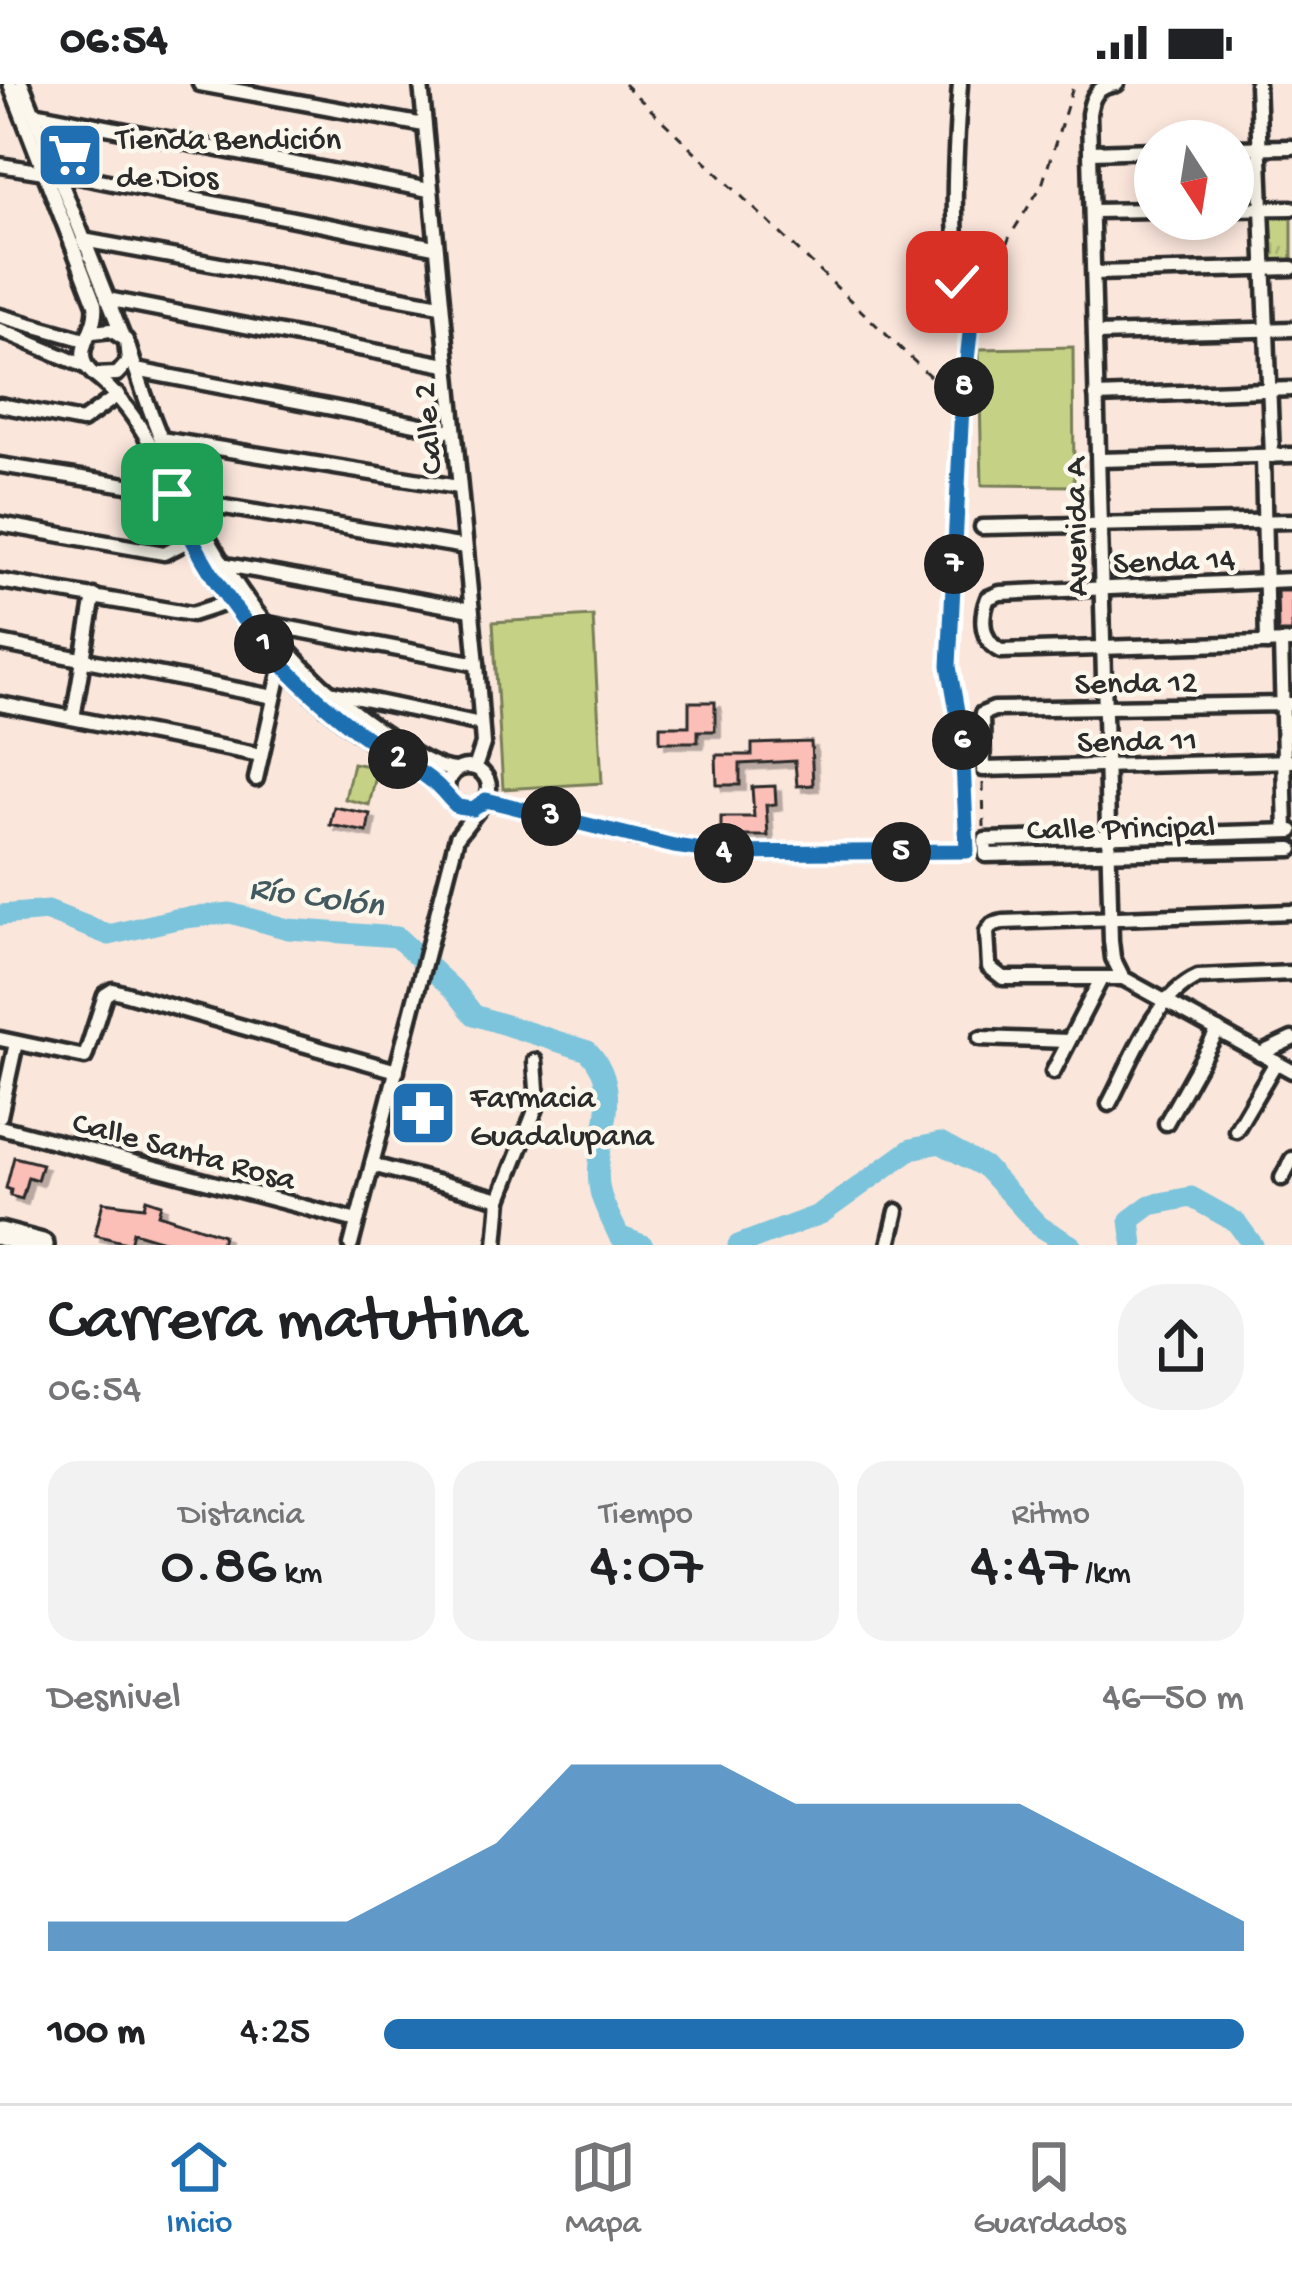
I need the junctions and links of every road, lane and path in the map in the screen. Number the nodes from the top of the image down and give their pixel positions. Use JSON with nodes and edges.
{"nodes":[{"id":1,"x":10,"y":84,"type":"edge"},
{"id":2,"x":22,"y":84,"type":"edge"},
{"id":3,"x":200,"y":84,"type":"edge"},
{"id":4,"x":422,"y":84,"type":"edge"},
{"id":5,"x":624,"y":84,"type":"edge"},
{"id":6,"x":960,"y":84,"type":"edge"},
{"id":7,"x":1074,"y":84,"type":"edge"},
{"id":8,"x":1115,"y":84,"type":"edge"},
{"id":9,"x":1257,"y":84,"type":"edge"},
{"id":10,"x":0,"y":103,"type":"edge"},
{"id":11,"x":20,"y":107,"type":"junction"},
{"id":12,"x":34,"y":113,"type":"junction"},
{"id":13,"x":424,"y":125,"type":"junction"},
{"id":14,"x":1292,"y":147,"type":"edge"},
{"id":15,"x":1254,"y":148,"type":"edge"},
{"id":16,"x":1260,"y":148,"type":"junction"},
{"id":17,"x":1134,"y":151,"type":"edge"},
{"id":18,"x":1091,"y":152,"type":"junction"},
{"id":19,"x":0,"y":165,"type":"edge"},
{"id":20,"x":51,"y":172,"type":"junction"},
{"id":21,"x":429,"y":190,"type":"junction"},
{"id":22,"x":1254,"y":208,"type":"edge"},
{"id":23,"x":1260,"y":208,"type":"junction"},
{"id":24,"x":1292,"y":208,"type":"edge"},
{"id":25,"x":1134,"y":211,"type":"edge"},
{"id":26,"x":1093,"y":212,"type":"junction"},
{"id":27,"x":83,"y":240,"type":"junction"},
{"id":28,"x":434,"y":247,"type":"junction"},
{"id":29,"x":1263,"y":268,"type":"junction"},
{"id":30,"x":1292,"y":268,"type":"edge"},
{"id":31,"x":1094,"y":273,"type":"junction"},
{"id":32,"x":107,"y":299,"type":"junction"},
{"id":33,"x":440,"y":305,"type":"junction"},
{"id":34,"x":0,"y":316,"type":"edge"},
{"id":35,"x":1292,"y":329,"type":"edge"},
{"id":36,"x":0,"y":330,"type":"edge"},
{"id":37,"x":1270,"y":330,"type":"junction"},
{"id":38,"x":970,"y":333,"type":"junction"},
{"id":39,"x":1095,"y":334,"type":"junction"},
{"id":40,"x":89,"y":336,"type":"junction"},
{"id":41,"x":125,"y":341,"type":"junction"},
{"id":42,"x":446,"y":365,"type":"junction"},
{"id":43,"x":90,"y":370,"type":"junction"},
{"id":44,"x":136,"y":370,"type":"junction"},
{"id":45,"x":1270,"y":389,"type":"junction"},
{"id":46,"x":1292,"y":389,"type":"edge"},
{"id":47,"x":118,"y":395,"type":"junction"},
{"id":48,"x":1096,"y":396,"type":"junction"},
{"id":49,"x":0,"y":405,"type":"edge"},
{"id":50,"x":962,"y":406,"type":"junction"},
{"id":51,"x":452,"y":431,"type":"junction"},
{"id":52,"x":160,"y":439,"type":"junction"},
{"id":53,"x":1292,"y":455,"type":"edge"},
{"id":54,"x":1268,"y":456,"type":"junction"},
{"id":55,"x":1099,"y":460,"type":"junction"},
{"id":56,"x":0,"y":465,"type":"edge"},
{"id":57,"x":162,"y":468,"type":"junction"},
{"id":58,"x":458,"y":487,"type":"junction"},
{"id":59,"x":189,"y":501,"type":"junction"},
{"id":60,"x":1292,"y":521,"type":"edge"},
{"id":61,"x":1265,"y":522,"type":"junction"},
{"id":62,"x":0,"y":524,"type":"edge"},
{"id":63,"x":1100,"y":526,"type":"junction"},
{"id":64,"x":982,"y":527,"type":"dead end"},
{"id":65,"x":192,"y":539,"type":"junction"},
{"id":66,"x":465,"y":547,"type":"junction"},
{"id":67,"x":221,"y":564,"type":"junction"},
{"id":68,"x":0,"y":580,"type":"edge"},
{"id":69,"x":1292,"y":580,"type":"edge"},
{"id":70,"x":1265,"y":581,"type":"junction"},
{"id":71,"x":1101,"y":587,"type":"junction"},
{"id":72,"x":94,"y":596,"type":"junction"},
{"id":73,"x":230,"y":602,"type":"junction"},
{"id":74,"x":472,"y":610,"type":"junction"},
{"id":75,"x":262,"y":622,"type":"junction"},
{"id":76,"x":1280,"y":643,"type":"edge"},
{"id":77,"x":0,"y":644,"type":"edge"},
{"id":78,"x":1102,"y":648,"type":"junction"},
{"id":79,"x":83,"y":658,"type":"junction"},
{"id":80,"x":282,"y":664,"type":"junction"},
{"id":81,"x":477,"y":664,"type":"junction"},
{"id":82,"x":329,"y":692,"type":"junction"},
{"id":83,"x":274,"y":697,"type":"junction"},
{"id":84,"x":0,"y":704,"type":"edge"},
{"id":85,"x":1288,"y":704,"type":"edge"},
{"id":86,"x":1104,"y":708,"type":"junction"},
{"id":87,"x":73,"y":718,"type":"junction"},
{"id":88,"x":482,"y":724,"type":"junction"},
{"id":89,"x":261,"y":755,"type":"junction"},
{"id":90,"x":1288,"y":761,"type":"edge"},
{"id":91,"x":1105,"y":765,"type":"junction"},
{"id":92,"x":476,"y":768,"type":"junction"},
{"id":93,"x":982,"y":769,"type":"junction"},
{"id":94,"x":456,"y":770,"type":"junction"},
{"id":95,"x":256,"y":779,"type":"dead end"},
{"id":96,"x":449,"y":798,"type":"junction"},
{"id":97,"x":483,"y":803,"type":"junction"},
{"id":98,"x":1289,"y":831,"type":"edge"},
{"id":99,"x":1108,"y":834,"type":"junction"},
{"id":100,"x":457,"y":837,"type":"junction"},
{"id":101,"x":985,"y":840,"type":"junction"},
{"id":102,"x":1292,"y":849,"type":"edge"},
{"id":103,"x":1109,"y":851,"type":"junction"},
{"id":104,"x":909,"y":852,"type":"joint"},
{"id":105,"x":1292,"y":912,"type":"edge"},
{"id":106,"x":1111,"y":920,"type":"junction"},
{"id":107,"x":1292,"y":974,"type":"edge"},
{"id":108,"x":1123,"y":978,"type":"junction"},
{"id":109,"x":1101,"y":979,"type":"junction"},
{"id":110,"x":1165,"y":1002,"type":"junction"},
{"id":111,"x":1218,"y":1030,"type":"junction"},
{"id":112,"x":980,"y":1038,"type":"dead end"},
{"id":113,"x":0,"y":1039,"type":"edge"},
{"id":114,"x":1292,"y":1039,"type":"edge"},
{"id":115,"x":1067,"y":1041,"type":"junction"},
{"id":116,"x":16,"y":1043,"type":"junction"},
{"id":117,"x":1260,"y":1054,"type":"junction"},
{"id":118,"x":535,"y":1061,"type":"dead end"},
{"id":119,"x":1276,"y":1062,"type":"junction"},
{"id":120,"x":397,"y":1071,"type":"junction"},
{"id":121,"x":1292,"y":1071,"type":"edge"},
{"id":122,"x":1053,"y":1072,"type":"dead end"},
{"id":123,"x":1108,"y":1104,"type":"dead end"},
{"id":124,"x":0,"y":1116,"type":"edge"},
{"id":125,"x":1166,"y":1123,"type":"dead end"},
{"id":126,"x":0,"y":1127,"type":"edge"},
{"id":127,"x":1236,"y":1130,"type":"dead end"},
{"id":128,"x":1292,"y":1159,"type":"edge"},
{"id":129,"x":372,"y":1165,"type":"junction"},
{"id":130,"x":1282,"y":1178,"type":"dead end"},
{"id":131,"x":500,"y":1199,"type":"junction"},
{"id":132,"x":897,"y":1211,"type":"dead end"},
{"id":133,"x":357,"y":1221,"type":"junction"},
{"id":134,"x":0,"y":1234,"type":"edge"},
{"id":135,"x":356,"y":1244,"type":"edge"},
{"id":136,"x":42,"y":1245,"type":"edge"},
{"id":137,"x":496,"y":1245,"type":"edge"},
{"id":138,"x":889,"y":1245,"type":"edge"}],
"edges":[{"from":1,"to":11,"type":"street"},
{"from":2,"to":12,"type":"street"},
{"from":3,"to":13,"type":"street"},
{"from":4,"to":13,"type":"street","name":"Calle 2"},
{"from":5,"to":50,"type":"path"},
{"from":6,"to":38,"type":"street"},
{"from":7,"to":38,"type":"path"},
{"from":8,"to":18,"type":"street","name":"Avenida A"},
{"from":9,"to":16,"type":"street"},
{"from":10,"to":11,"type":"street"},
{"from":11,"to":20,"type":"street"},
{"from":12,"to":20,"type":"street"},
{"from":12,"to":21,"type":"street"},
{"from":13,"to":21,"type":"street","name":"Calle 2"},
{"from":14,"to":16,"type":"street"},
{"from":15,"to":16,"type":"street"},
{"from":16,"to":23,"type":"street"},
{"from":17,"to":18,"type":"street"},
{"from":18,"to":26,"type":"street","name":"Avenida A"},
{"from":19,"to":20,"type":"street"},
{"from":20,"to":27,"type":"street"},
{"from":20,"to":28,"type":"street"},
{"from":20,"to":40,"type":"street"},
{"from":21,"to":28,"type":"street","name":"Calle 2"},
{"from":22,"to":23,"type":"street"},
{"from":23,"to":24,"type":"street"},
{"from":23,"to":29,"type":"street"},
{"from":25,"to":26,"type":"street"},
{"from":26,"to":31,"type":"street","name":"Avenida A"},
{"from":27,"to":32,"type":"street"},
{"from":27,"to":33,"type":"street"},
{"from":28,"to":33,"type":"street","name":"Calle 2"},
{"from":29,"to":30,"type":"street"},
{"from":29,"to":31,"type":"street"},
{"from":29,"to":37,"type":"street"},
{"from":31,"to":39,"type":"street","name":"Avenida A"},
{"from":32,"to":41,"type":"street"},
{"from":32,"to":42,"type":"street"},
{"from":33,"to":42,"type":"street","name":"Calle 2"},
{"from":34,"to":40,"type":"street"},
{"from":35,"to":37,"type":"street"},
{"from":36,"to":43,"type":"street"},
{"from":37,"to":39,"type":"street"},
{"from":37,"to":45,"type":"street"},
{"from":38,"to":50,"type":"path"},
{"from":39,"to":48,"type":"street","name":"Avenida A"},
{"from":40,"to":41,"type":"street"},
{"from":40,"to":43,"type":"street"},
{"from":41,"to":43,"type":"street"},
{"from":41,"to":44,"type":"street"},
{"from":42,"to":51,"type":"street","name":"Calle 2"},
{"from":43,"to":47,"type":"street"},
{"from":44,"to":51,"type":"street"},
{"from":44,"to":52,"type":"street"},
{"from":45,"to":46,"type":"street"},
{"from":45,"to":48,"type":"street"},
{"from":45,"to":54,"type":"street"},
{"from":47,"to":49,"type":"street"},
{"from":47,"to":57,"type":"street"},
{"from":48,"to":55,"type":"street","name":"Avenida A"},
{"from":50,"to":104,"type":"path"},
{"from":51,"to":58,"type":"street","name":"Calle 2"},
{"from":52,"to":58,"type":"street"},
{"from":52,"to":59,"type":"street"},
{"from":53,"to":54,"type":"street"},
{"from":54,"to":55,"type":"street"},
{"from":54,"to":61,"type":"street"},
{"from":55,"to":63,"type":"street","name":"Avenida A"},
{"from":56,"to":57,"type":"street"},
{"from":57,"to":65,"type":"street"},
{"from":58,"to":66,"type":"street","name":"Calle 2"},
{"from":59,"to":66,"type":"street"},
{"from":59,"to":67,"type":"street"},
{"from":60,"to":61,"type":"street"},
{"from":61,"to":63,"type":"street"},
{"from":61,"to":70,"type":"street"},
{"from":62,"to":65,"type":"street"},
{"from":63,"to":64,"type":"street"},
{"from":63,"to":71,"type":"street","name":"Avenida A"},
{"from":65,"to":73,"type":"street"},
{"from":66,"to":74,"type":"street","name":"Calle 2"},
{"from":67,"to":74,"type":"street"},
{"from":67,"to":75,"type":"street"},
{"from":68,"to":72,"type":"street"},
{"from":69,"to":70,"type":"street","name":"Senda 14"},
{"from":70,"to":71,"type":"street","name":"Senda 14"},
{"from":70,"to":76,"type":"street"},
{"from":71,"to":78,"type":"street","name":"Avenida A"},
{"from":71,"to":78,"type":"street","name":"Senda 14"},
{"from":72,"to":73,"type":"street"},
{"from":72,"to":79,"type":"street"},
{"from":73,"to":80,"type":"street"},
{"from":74,"to":81,"type":"street","name":"Calle 2"},
{"from":75,"to":81,"type":"street"},
{"from":75,"to":82,"type":"street"},
{"from":76,"to":78,"type":"street"},
{"from":76,"to":85,"type":"street"},
{"from":77,"to":79,"type":"street"},
{"from":78,"to":86,"type":"street","name":"Avenida A"},
{"from":79,"to":83,"type":"street"},
{"from":79,"to":87,"type":"street"},
{"from":80,"to":83,"type":"street"},
{"from":80,"to":96,"type":"street"},
{"from":81,"to":88,"type":"street","name":"Calle 2"},
{"from":82,"to":88,"type":"street"},
{"from":82,"to":94,"type":"street"},
{"from":83,"to":89,"type":"street"},
{"from":84,"to":87,"type":"street"},
{"from":85,"to":86,"type":"street","name":"Senda 12"},
{"from":85,"to":90,"type":"street"},
{"from":86,"to":91,"type":"street","name":"Avenida A"},
{"from":86,"to":93,"type":"street","name":"Senda 12"},
{"from":87,"to":89,"type":"street"},
{"from":88,"to":92,"type":"street","name":"Calle 2"},
{"from":89,"to":95,"type":"street"},
{"from":90,"to":91,"type":"street","name":"Senda 11"},
{"from":90,"to":98,"type":"street"},
{"from":91,"to":93,"type":"street","name":"Senda 11"},
{"from":91,"to":99,"type":"street","name":"Avenida A"},
{"from":92,"to":94,"type":"street"},
{"from":92,"to":97,"type":"street"},
{"from":93,"to":101,"type":"path"},
{"from":94,"to":96,"type":"street"},
{"from":96,"to":97,"type":"street"},
{"from":96,"to":100,"type":"street"},
{"from":97,"to":100,"type":"street"},
{"from":97,"to":104,"type":"street"},
{"from":98,"to":99,"type":"street","name":"Calle Principal"},
{"from":99,"to":101,"type":"street","name":"Calle Principal"},
{"from":99,"to":103,"type":"street","name":"Avenida A"},
{"from":100,"to":120,"type":"street"},
{"from":101,"to":103,"type":"street","name":"Calle Principal"},
{"from":102,"to":103,"type":"street","name":"Calle Principal"},
{"from":103,"to":106,"type":"street","name":"Avenida A"},
{"from":105,"to":106,"type":"street"},
{"from":106,"to":108,"type":"street","name":"Avenida A"},
{"from":106,"to":109,"type":"street"},
{"from":107,"to":110,"type":"street"},
{"from":108,"to":109,"type":"street"},
{"from":108,"to":110,"type":"street"},
{"from":109,"to":115,"type":"street"},
{"from":110,"to":111,"type":"street"},
{"from":110,"to":123,"type":"street"},
{"from":111,"to":117,"type":"street"},
{"from":111,"to":125,"type":"street"},
{"from":112,"to":115,"type":"street"},
{"from":113,"to":116,"type":"street"},
{"from":114,"to":117,"type":"street"},
{"from":115,"to":122,"type":"street"},
{"from":116,"to":120,"type":"street"},
{"from":116,"to":124,"type":"street"},
{"from":117,"to":119,"type":"street"},
{"from":118,"to":131,"type":"street"},
{"from":119,"to":121,"type":"street"},
{"from":119,"to":127,"type":"street"},
{"from":120,"to":129,"type":"street"},
{"from":126,"to":133,"type":"street","name":"Calle Santa Rosa"},
{"from":128,"to":130,"type":"street"},
{"from":129,"to":131,"type":"street"},
{"from":129,"to":133,"type":"street"},
{"from":131,"to":137,"type":"street"},
{"from":132,"to":138,"type":"street"},
{"from":133,"to":135,"type":"street"},
{"from":134,"to":136,"type":"highway"}]}
